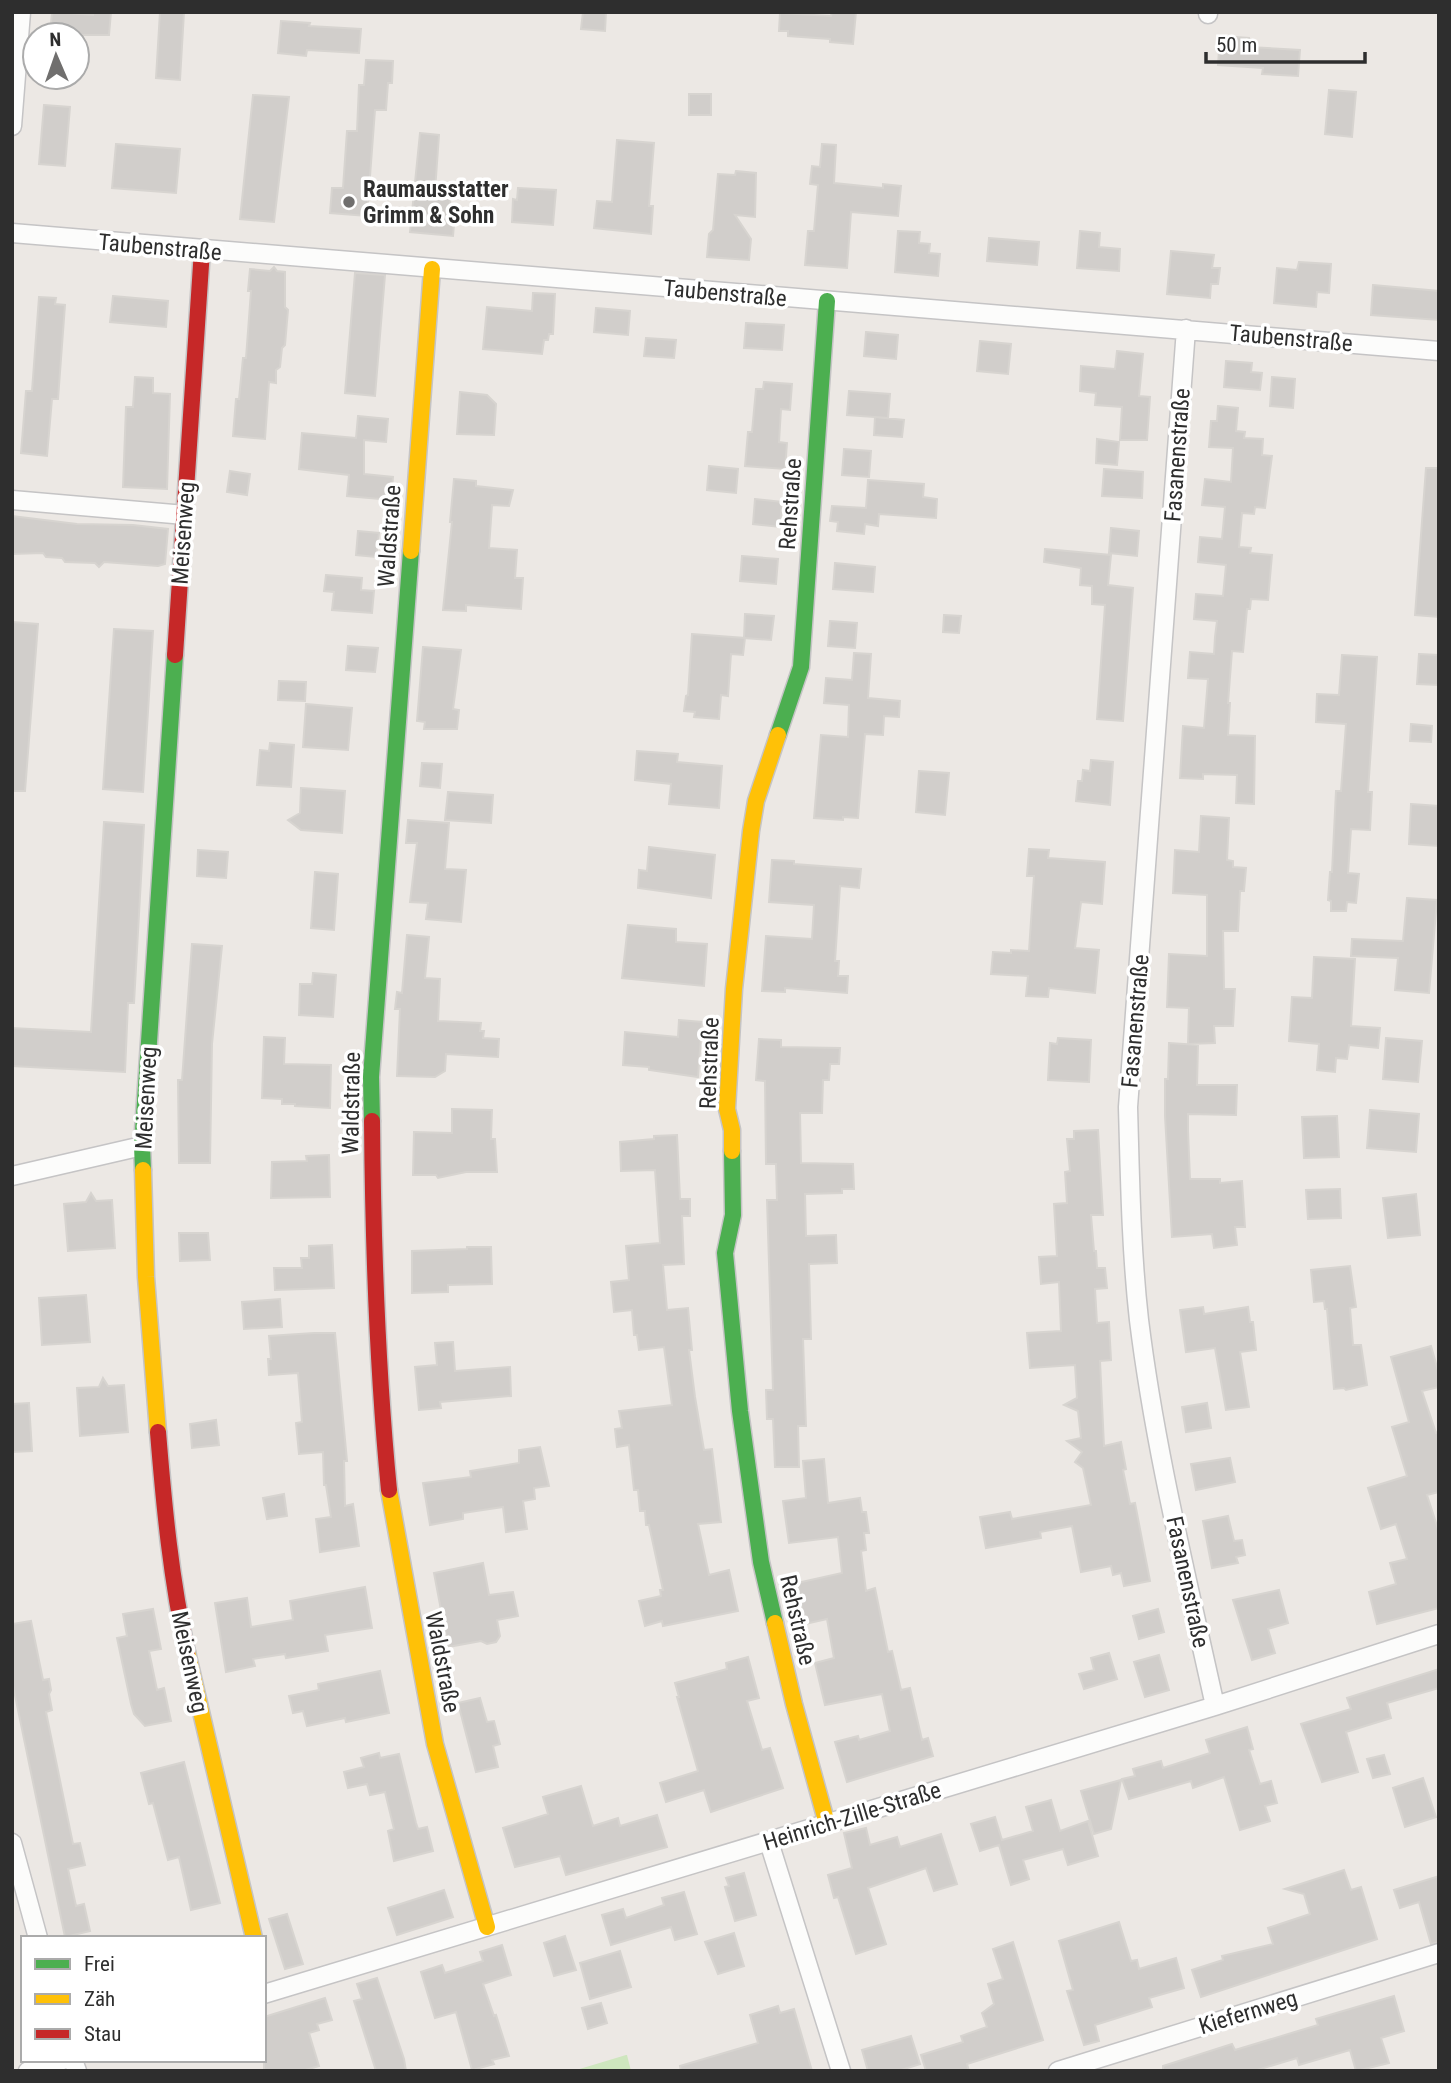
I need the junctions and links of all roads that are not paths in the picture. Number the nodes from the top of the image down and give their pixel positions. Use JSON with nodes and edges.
{"nodes":[{"id":1,"x":21,"y":12,"type":"edge"},
{"id":2,"x":12,"y":126,"type":"edge"},
{"id":3,"x":12,"y":233,"type":"edge"},
{"id":4,"x":202,"y":250,"type":"junction"},
{"id":5,"x":432,"y":269,"type":"junction"},
{"id":6,"x":827,"y":301,"type":"junction"},
{"id":7,"x":1186,"y":329,"type":"junction"},
{"id":8,"x":1439,"y":351,"type":"edge"},
{"id":9,"x":12,"y":500,"type":"edge"},
{"id":10,"x":185,"y":515,"type":"junction"},
{"id":11,"x":142,"y":1146,"type":"junction"},
{"id":12,"x":12,"y":1176,"type":"edge"},
{"id":13,"x":1439,"y":1634,"type":"edge"},
{"id":14,"x":1215,"y":1706,"type":"junction"},
{"id":15,"x":827,"y":1824,"type":"junction"},
{"id":16,"x":769,"y":1842,"type":"junction"},
{"id":17,"x":12,"y":1843,"type":"edge"},
{"id":18,"x":487,"y":1927,"type":"junction"},
{"id":19,"x":37,"y":1936,"type":"edge"},
{"id":20,"x":254,"y":1936,"type":"edge"},
{"id":21,"x":1439,"y":1953,"type":"edge"},
{"id":22,"x":266,"y":1988,"type":"edge"},
{"id":23,"x":57,"y":2062,"type":"edge"},
{"id":24,"x":28,"y":2071,"type":"edge"},
{"id":25,"x":841,"y":2071,"type":"edge"},
{"id":26,"x":1058,"y":2071,"type":"edge"}],
"edges":[{"from":1,"to":2,"type":"street"},
{"from":3,"to":4,"type":"street","name":"Taubenstraße"},
{"from":4,"to":5,"type":"street","name":"Taubenstraße"},
{"from":4,"to":10,"type":"street","name":"Meisenweg"},
{"from":5,"to":6,"type":"street","name":"Taubenstraße"},
{"from":5,"to":18,"type":"street","name":"Waldstraße"},
{"from":6,"to":7,"type":"street","name":"Taubenstraße"},
{"from":6,"to":15,"type":"street","name":"Rehstraße"},
{"from":7,"to":8,"type":"street","name":"Taubenstraße"},
{"from":7,"to":14,"type":"street","name":"Fasanenstraße"},
{"from":9,"to":10,"type":"street"},
{"from":10,"to":11,"type":"street","name":"Meisenweg"},
{"from":11,"to":12,"type":"street"},
{"from":11,"to":20,"type":"street","name":"Meisenweg"},
{"from":13,"to":14,"type":"street","name":"Heinrich-Zille-Straße"},
{"from":14,"to":15,"type":"street","name":"Heinrich-Zille-Straße"},
{"from":15,"to":16,"type":"street","name":"Heinrich-Zille-Straße"},
{"from":16,"to":18,"type":"street","name":"Heinrich-Zille-Straße"},
{"from":16,"to":25,"type":"street"},
{"from":17,"to":19,"type":"street"},
{"from":18,"to":22,"type":"street","name":"Heinrich-Zille-Straße"},
{"from":21,"to":26,"type":"street","name":"Kiefernweg"},
{"from":23,"to":24,"type":"street"}]}
